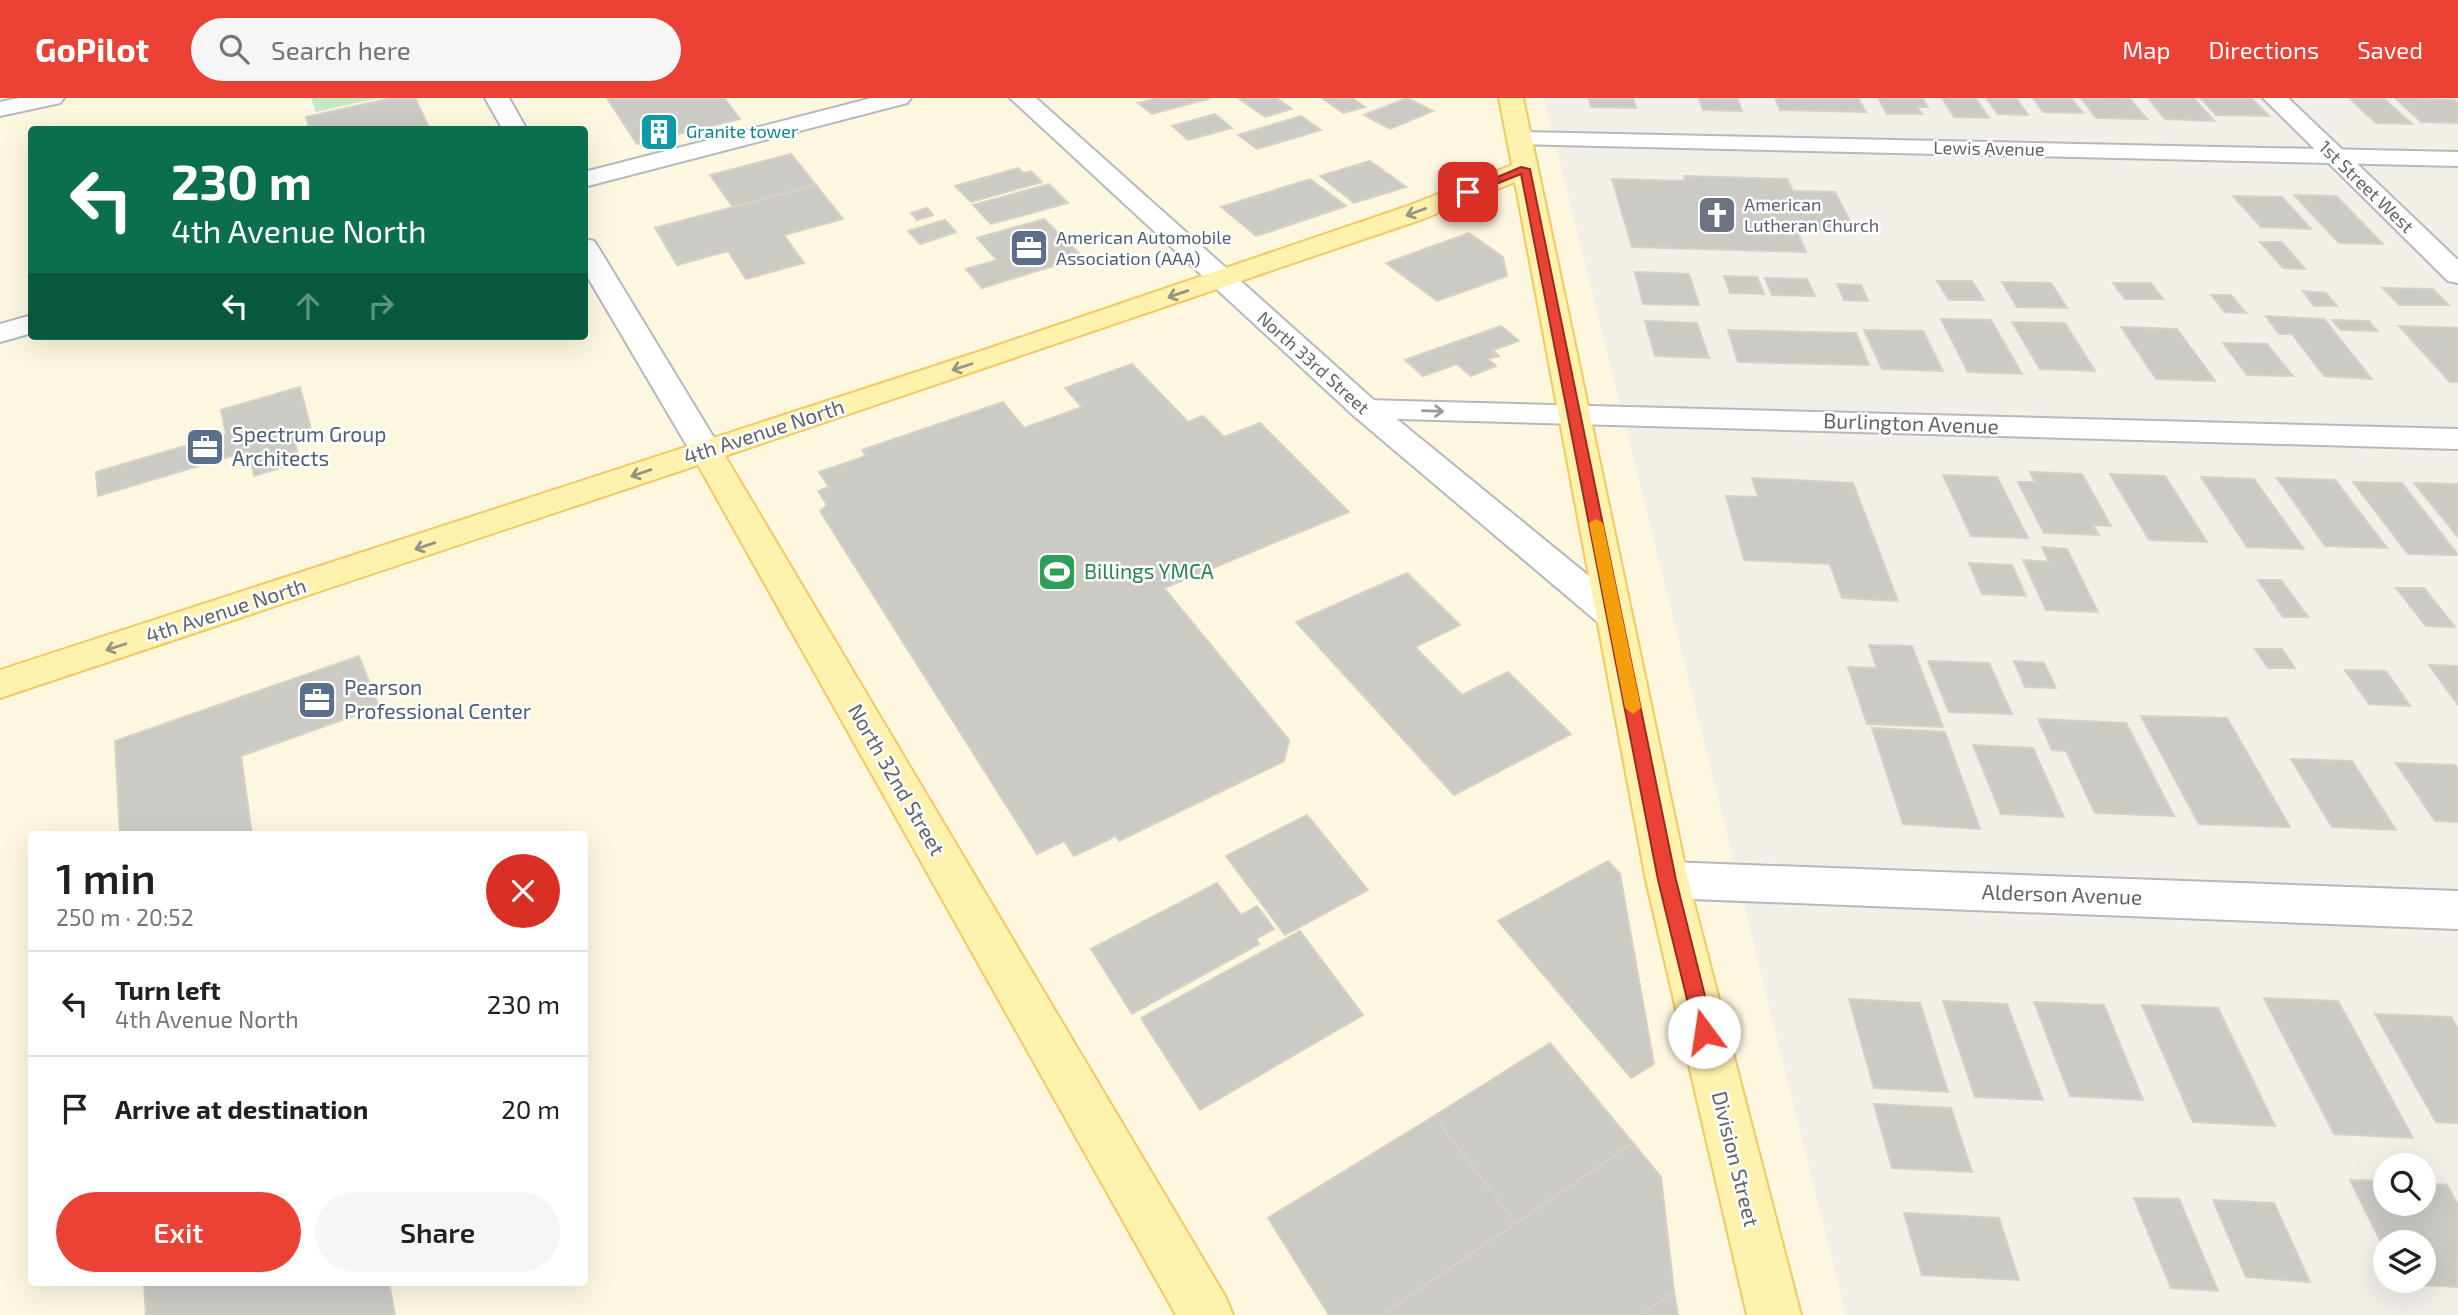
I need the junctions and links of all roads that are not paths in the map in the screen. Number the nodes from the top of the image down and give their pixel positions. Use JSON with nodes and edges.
{"nodes":[{"id":1,"x":52,"y":98,"type":"edge"},
{"id":2,"x":497,"y":98,"type":"edge"},
{"id":3,"x":899,"y":98,"type":"edge"},
{"id":4,"x":1022,"y":98,"type":"edge"},
{"id":5,"x":1511,"y":98,"type":"edge"},
{"id":6,"x":2275,"y":98,"type":"edge"},
{"id":7,"x":0,"y":109,"type":"edge"},
{"id":8,"x":513,"y":126,"type":"edge"},
{"id":9,"x":1522,"y":154,"type":"junction"},
{"id":10,"x":2335,"y":157,"type":"junction"},
{"id":11,"x":2458,"y":159,"type":"edge"},
{"id":12,"x":588,"y":179,"type":"edge"},
{"id":13,"x":588,"y":254,"type":"edge"},
{"id":14,"x":2458,"y":275,"type":"edge"},
{"id":15,"x":1219,"y":279,"type":"junction"},
{"id":16,"x":28,"y":325,"type":"edge"},
{"id":17,"x":0,"y":333,"type":"edge"},
{"id":18,"x":1365,"y":409,"type":"junction"},
{"id":19,"x":1574,"y":415,"type":"junction"},
{"id":20,"x":2458,"y":439,"type":"edge"},
{"id":21,"x":706,"y":451,"type":"junction"},
{"id":22,"x":1614,"y":617,"type":"junction"},
{"id":23,"x":0,"y":684,"type":"edge"},
{"id":24,"x":1667,"y":880,"type":"junction"},
{"id":25,"x":2458,"y":910,"type":"edge"},
{"id":26,"x":1206,"y":1315,"type":"edge"},
{"id":27,"x":1774,"y":1315,"type":"edge"}],
"edges":[{"from":1,"to":7,"type":"street"},
{"from":2,"to":8,"type":"street"},
{"from":3,"to":12,"type":"street"},
{"from":4,"to":15,"type":"street","name":"North 33rd Street"},
{"from":5,"to":9,"type":"main road","name":"Division Street"},
{"from":6,"to":10,"type":"street","name":"1st Street West"},
{"from":9,"to":10,"type":"street","name":"Lewis Avenue"},
{"from":9,"to":15,"type":"main road","name":"4th Avenue North","one_way":true},
{"from":9,"to":19,"type":"main road","name":"Division Street"},
{"from":10,"to":11,"type":"street","name":"Lewis Avenue"},
{"from":10,"to":14,"type":"street","name":"1st Street West"},
{"from":13,"to":21,"type":"street","name":"North 32nd Street"},
{"from":15,"to":18,"type":"street","name":"North 33rd Street"},
{"from":15,"to":21,"type":"main road","name":"4th Avenue North","one_way":true},
{"from":16,"to":17,"type":"street"},
{"from":18,"to":19,"type":"street","name":"Burlington Avenue","one_way":true},
{"from":18,"to":22,"type":"street","name":"North 33rd Street"},
{"from":19,"to":20,"type":"street","name":"Burlington Avenue"},
{"from":19,"to":22,"type":"main road","name":"Division Street"},
{"from":21,"to":23,"type":"main road","name":"4th Avenue North","one_way":true},
{"from":21,"to":26,"type":"main road","name":"North 32nd Street"},
{"from":22,"to":24,"type":"main road","name":"Division Street"},
{"from":24,"to":25,"type":"street","name":"Alderson Avenue"},
{"from":24,"to":27,"type":"main road","name":"Division Street"}]}
